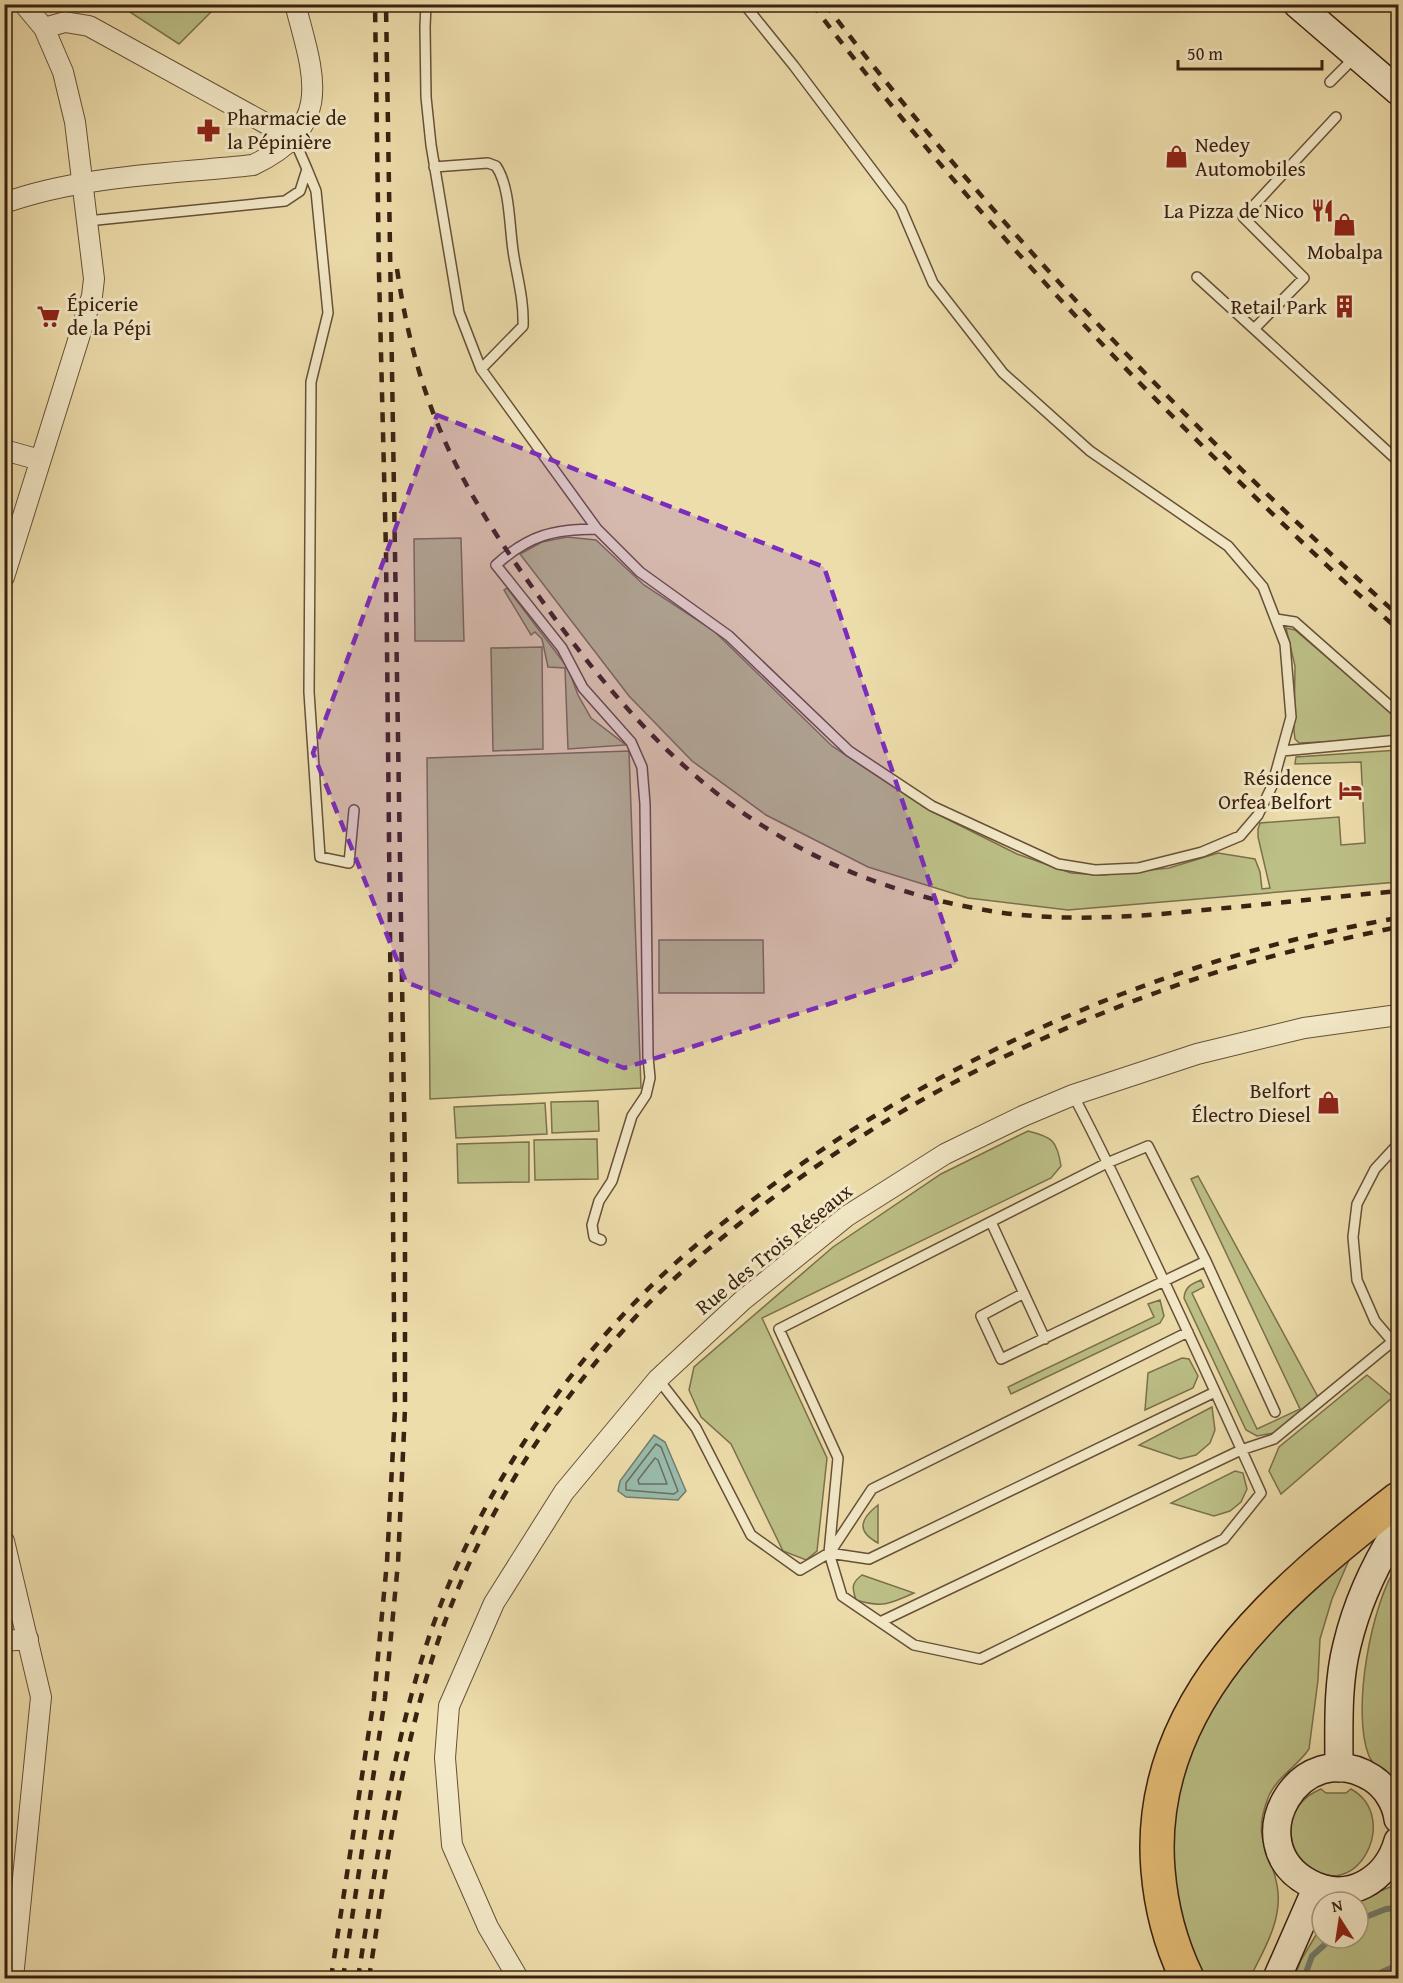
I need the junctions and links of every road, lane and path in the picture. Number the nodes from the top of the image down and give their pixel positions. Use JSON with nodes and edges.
{"nodes":[{"id":1,"x":24,"y":4,"type":"edge"},
{"id":2,"x":295,"y":4,"type":"edge"},
{"id":3,"x":426,"y":4,"type":"edge"},
{"id":4,"x":744,"y":4,"type":"edge"},
{"id":5,"x":1297,"y":4,"type":"edge"},
{"id":6,"x":44,"y":28,"type":"junction"},
{"id":7,"x":1356,"y":55,"type":"junction"},
{"id":8,"x":1330,"y":82,"type":"dead end"},
{"id":9,"x":1398,"y":91,"type":"edge"},
{"id":10,"x":1336,"y":117,"type":"dead end"},
{"id":11,"x":294,"y":139,"type":"junction"},
{"id":12,"x":434,"y":167,"type":"junction"},
{"id":13,"x":307,"y":169,"type":"junction"},
{"id":14,"x":82,"y":183,"type":"junction"},
{"id":15,"x":4,"y":203,"type":"edge"},
{"id":16,"x":87,"y":221,"type":"junction"},
{"id":17,"x":1197,"y":277,"type":"dead end"},
{"id":18,"x":1254,"y":329,"type":"junction"},
{"id":19,"x":481,"y":369,"type":"junction"},
{"id":20,"x":4,"y":450,"type":"edge"},
{"id":21,"x":40,"y":460,"type":"junction"},
{"id":22,"x":1398,"y":461,"type":"edge"},
{"id":23,"x":597,"y":529,"type":"junction"},
{"id":24,"x":4,"y":577,"type":"edge"},
{"id":25,"x":1276,"y":619,"type":"junction"},
{"id":26,"x":1398,"y":713,"type":"edge"},
{"id":27,"x":1398,"y":740,"type":"edge"},
{"id":28,"x":1281,"y":751,"type":"junction"},
{"id":29,"x":354,"y":810,"type":"dead end"},
{"id":30,"x":1398,"y":1015,"type":"edge"},
{"id":31,"x":1073,"y":1095,"type":"junction"},
{"id":32,"x":1398,"y":1144,"type":"edge"},
{"id":33,"x":1107,"y":1163,"type":"junction"},
{"id":34,"x":991,"y":1222,"type":"junction"},
{"id":35,"x":601,"y":1240,"type":"dead end"},
{"id":36,"x":1206,"y":1261,"type":"junction"},
{"id":37,"x":1165,"y":1281,"type":"junction"},
{"id":38,"x":1023,"y":1293,"type":"junction"},
{"id":39,"x":1188,"y":1332,"type":"junction"},
{"id":40,"x":1045,"y":1339,"type":"junction"},
{"id":41,"x":1397,"y":1342,"type":"edge"},
{"id":42,"x":658,"y":1379,"type":"junction"},
{"id":43,"x":1215,"y":1392,"type":"junction"},
{"id":44,"x":1275,"y":1412,"type":"dead end"},
{"id":45,"x":1241,"y":1450,"type":"junction"},
{"id":46,"x":1398,"y":1498,"type":"edge"},
{"id":47,"x":1398,"y":1528,"type":"edge"},
{"id":48,"x":4,"y":1541,"type":"edge"},
{"id":49,"x":829,"y":1553,"type":"junction"},
{"id":50,"x":880,"y":1622,"type":"junction"},
{"id":51,"x":28,"y":1639,"type":"junction"},
{"id":52,"x":4,"y":1641,"type":"edge"},
{"id":53,"x":1339,"y":1768,"type":"junction"},
{"id":54,"x":1398,"y":1819,"type":"edge"},
{"id":55,"x":1397,"y":1850,"type":"edge"},
{"id":56,"x":1317,"y":1887,"type":"junction"},
{"id":57,"x":13,"y":1978,"type":"edge"},
{"id":58,"x":518,"y":1978,"type":"edge"},
{"id":59,"x":1187,"y":1978,"type":"edge"},
{"id":60,"x":1277,"y":1978,"type":"edge"}],
"edges":[{"from":1,"to":6,"type":"street"},
{"from":2,"to":11,"type":"street"},
{"from":3,"to":12,"type":"lane"},
{"from":4,"to":25,"type":"lane"},
{"from":5,"to":7,"type":"main road"},
{"from":6,"to":11,"type":"street"},
{"from":6,"to":14,"type":"street"},
{"from":7,"to":8,"type":"lane"},
{"from":7,"to":9,"type":"main road"},
{"from":10,"to":18,"type":"lane"},
{"from":11,"to":13,"type":"lane"},
{"from":11,"to":14,"type":"street"},
{"from":12,"to":19,"type":"lane"},
{"from":12,"to":19,"type":"lane"},
{"from":13,"to":16,"type":"lane"},
{"from":13,"to":29,"type":"lane"},
{"from":14,"to":15,"type":"street"},
{"from":14,"to":16,"type":"street"},
{"from":16,"to":21,"type":"street"},
{"from":17,"to":18,"type":"lane"},
{"from":18,"to":22,"type":"lane"},
{"from":19,"to":23,"type":"lane"},
{"from":20,"to":21,"type":"street"},
{"from":21,"to":24,"type":"street"},
{"from":23,"to":28,"type":"lane"},
{"from":23,"to":35,"type":"lane"},
{"from":25,"to":26,"type":"lane"},
{"from":25,"to":28,"type":"lane"},
{"from":27,"to":28,"type":"lane"},
{"from":30,"to":31,"type":"street","name":"Rue des Trois Réseaux"},
{"from":31,"to":33,"type":"lane"},
{"from":31,"to":42,"type":"street","name":"Rue des Trois Réseaux"},
{"from":32,"to":41,"type":"lane"},
{"from":33,"to":34,"type":"lane"},
{"from":33,"to":36,"type":"lane"},
{"from":33,"to":37,"type":"lane"},
{"from":34,"to":38,"type":"lane"},
{"from":34,"to":49,"type":"lane"},
{"from":36,"to":37,"type":"lane"},
{"from":36,"to":44,"type":"lane"},
{"from":37,"to":39,"type":"lane"},
{"from":37,"to":40,"type":"lane"},
{"from":38,"to":40,"type":"lane"},
{"from":38,"to":40,"type":"lane"},
{"from":39,"to":43,"type":"lane"},
{"from":39,"to":49,"type":"lane"},
{"from":41,"to":45,"type":"lane"},
{"from":42,"to":49,"type":"lane"},
{"from":42,"to":58,"type":"street","name":"Rue des Trois Réseaux"},
{"from":43,"to":45,"type":"lane"},
{"from":43,"to":49,"type":"lane"},
{"from":45,"to":50,"type":"lane"},
{"from":45,"to":50,"type":"lane"},
{"from":46,"to":59,"type":"highway"},
{"from":47,"to":53,"type":"main road"},
{"from":48,"to":51,"type":"street"},
{"from":49,"to":50,"type":"lane"},
{"from":51,"to":52,"type":"street"},
{"from":51,"to":57,"type":"street"},
{"from":53,"to":54,"type":"main road"},
{"from":53,"to":56,"type":"main road"},
{"from":55,"to":56,"type":"main road"},
{"from":56,"to":60,"type":"main road"}]}
